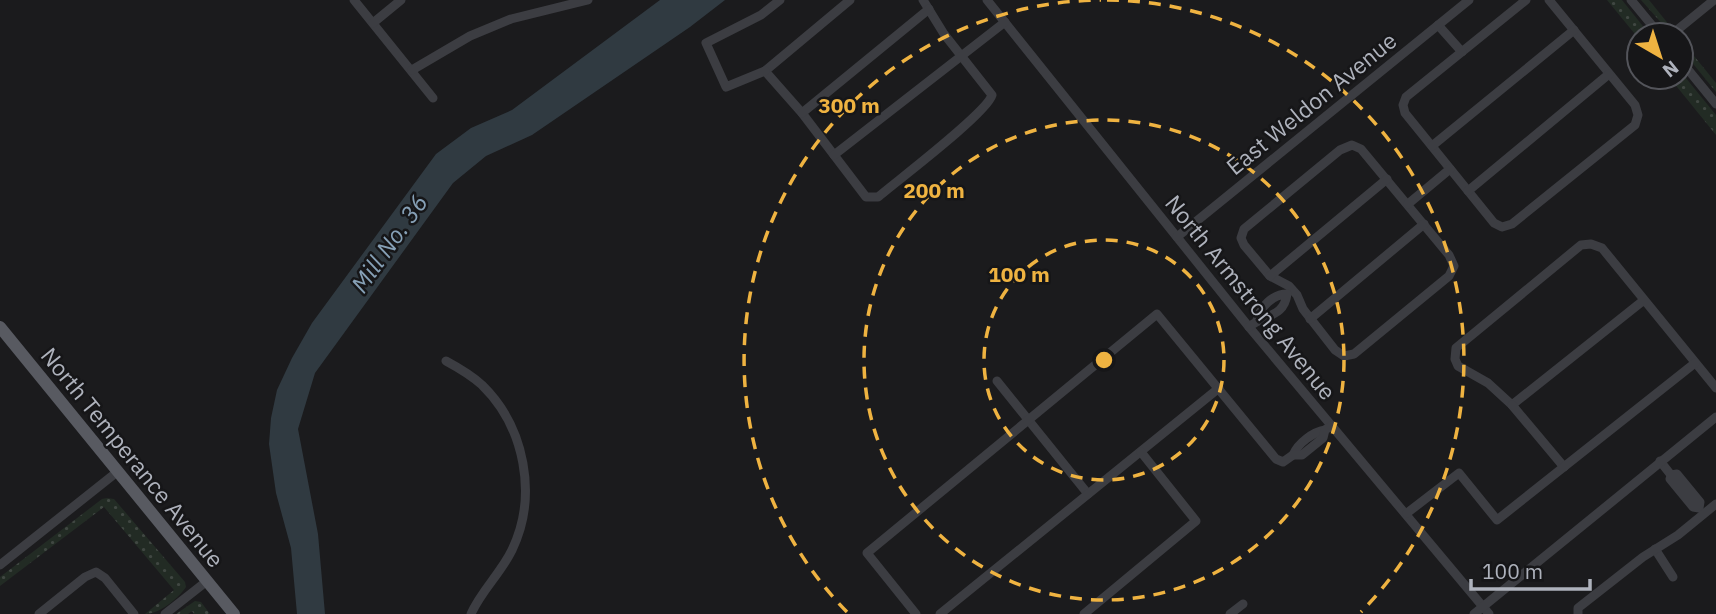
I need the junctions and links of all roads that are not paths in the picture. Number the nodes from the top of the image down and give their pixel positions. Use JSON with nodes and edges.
{"nodes":[{"id":1,"x":354,"y":0,"type":"edge"},
{"id":2,"x":401,"y":0,"type":"edge"},
{"id":3,"x":588,"y":0,"type":"edge"},
{"id":4,"x":779,"y":0,"type":"edge"},
{"id":5,"x":850,"y":0,"type":"edge"},
{"id":6,"x":923,"y":0,"type":"edge"},
{"id":7,"x":987,"y":0,"type":"edge"},
{"id":8,"x":1469,"y":0,"type":"edge"},
{"id":9,"x":1526,"y":0,"type":"edge"},
{"id":10,"x":1549,"y":0,"type":"edge"},
{"id":11,"x":1631,"y":0,"type":"edge"},
{"id":12,"x":1714,"y":0,"type":"edge"},
{"id":13,"x":555,"y":4,"type":"edge"},
{"id":14,"x":929,"y":9,"type":"junction"},
{"id":15,"x":1648,"y":21,"type":"edge"},
{"id":16,"x":1688,"y":21,"type":"edge"},
{"id":17,"x":1005,"y":22,"type":"junction"},
{"id":18,"x":373,"y":23,"type":"junction"},
{"id":19,"x":1437,"y":25,"type":"junction"},
{"id":20,"x":1574,"y":30,"type":"junction"},
{"id":21,"x":1462,"y":52,"type":"junction"},
{"id":22,"x":961,"y":57,"type":"junction"},
{"id":23,"x":412,"y":70,"type":"junction"},
{"id":24,"x":765,"y":71,"type":"junction"},
{"id":25,"x":1609,"y":74,"type":"junction"},
{"id":26,"x":1695,"y":78,"type":"edge"},
{"id":27,"x":433,"y":98,"type":"dead end"},
{"id":28,"x":1716,"y":104,"type":"edge"},
{"id":29,"x":802,"y":113,"type":"junction"},
{"id":30,"x":1433,"y":146,"type":"junction"},
{"id":31,"x":834,"y":155,"type":"junction"},
{"id":32,"x":1450,"y":169,"type":"junction"},
{"id":33,"x":1387,"y":179,"type":"junction"},
{"id":34,"x":1468,"y":191,"type":"junction"},
{"id":35,"x":1408,"y":204,"type":"junction"},
{"id":36,"x":1424,"y":224,"type":"junction"},
{"id":37,"x":1177,"y":237,"type":"junction"},
{"id":38,"x":1270,"y":276,"type":"junction"},
{"id":39,"x":1290,"y":292,"type":"junction"},
{"id":40,"x":1272,"y":300,"type":"junction"},
{"id":41,"x":1644,"y":300,"type":"junction"},
{"id":42,"x":1280,"y":309,"type":"junction"},
{"id":43,"x":1310,"y":319,"type":"junction"},
{"id":44,"x":1253,"y":323,"type":"junction"},
{"id":45,"x":0,"y":327,"type":"edge"},
{"id":46,"x":446,"y":360,"type":"dead end"},
{"id":47,"x":1695,"y":363,"type":"junction"},
{"id":48,"x":997,"y":382,"type":"dead end"},
{"id":49,"x":1219,"y":388,"type":"junction"},
{"id":50,"x":1716,"y":388,"type":"edge"},
{"id":51,"x":1512,"y":405,"type":"junction"},
{"id":52,"x":1716,"y":417,"type":"edge"},
{"id":53,"x":1028,"y":420,"type":"junction"},
{"id":54,"x":1328,"y":428,"type":"junction"},
{"id":55,"x":1141,"y":452,"type":"junction"},
{"id":56,"x":1660,"y":461,"type":"junction"},
{"id":57,"x":1564,"y":467,"type":"junction"},
{"id":58,"x":117,"y":472,"type":"junction"},
{"id":59,"x":1088,"y":495,"type":"junction"},
{"id":60,"x":1716,"y":504,"type":"edge"},
{"id":61,"x":1702,"y":511,"type":"junction"},
{"id":62,"x":1407,"y":513,"type":"junction"},
{"id":63,"x":1655,"y":549,"type":"junction"},
{"id":64,"x":0,"y":565,"type":"edge"},
{"id":65,"x":1673,"y":577,"type":"dead end"},
{"id":66,"x":206,"y":581,"type":"junction"},
{"id":67,"x":1243,"y":604,"type":"dead end"},
{"id":68,"x":1486,"y":610,"type":"edge"},
{"id":69,"x":1578,"y":611,"type":"edge"},
{"id":70,"x":39,"y":614,"type":"edge"},
{"id":71,"x":134,"y":614,"type":"edge"},
{"id":72,"x":165,"y":614,"type":"edge"},
{"id":73,"x":234,"y":614,"type":"edge"},
{"id":74,"x":471,"y":614,"type":"edge"},
{"id":75,"x":916,"y":614,"type":"edge"},
{"id":76,"x":940,"y":614,"type":"edge"},
{"id":77,"x":1084,"y":614,"type":"edge"},
{"id":78,"x":1230,"y":614,"type":"edge"},
{"id":79,"x":1474,"y":614,"type":"edge"}],
"edges":[{"from":1,"to":18,"type":"street"},
{"from":2,"to":18,"type":"street"},
{"from":3,"to":13,"type":"street"},
{"from":4,"to":24,"type":"street"},
{"from":5,"to":24,"type":"street"},
{"from":6,"to":14,"type":"street"},
{"from":7,"to":17,"type":"street","name":"North Armstrong Avenue"},
{"from":8,"to":19,"type":"street","name":"East Weldon Avenue"},
{"from":9,"to":21,"type":"street"},
{"from":10,"to":20,"type":"street"},
{"from":11,"to":15,"type":"street"},
{"from":12,"to":16,"type":"street"},
{"from":13,"to":23,"type":"street"},
{"from":14,"to":22,"type":"street"},
{"from":14,"to":29,"type":"street"},
{"from":17,"to":22,"type":"street"},
{"from":17,"to":37,"type":"street","name":"North Armstrong Avenue"},
{"from":18,"to":23,"type":"street"},
{"from":19,"to":21,"type":"street"},
{"from":19,"to":37,"type":"street","name":"East Weldon Avenue"},
{"from":20,"to":25,"type":"street"},
{"from":20,"to":30,"type":"street"},
{"from":21,"to":30,"type":"street"},
{"from":22,"to":31,"type":"street"},
{"from":22,"to":31,"type":"street"},
{"from":23,"to":27,"type":"street"},
{"from":24,"to":29,"type":"street"},
{"from":25,"to":34,"type":"street"},
{"from":25,"to":34,"type":"street"},
{"from":26,"to":28,"type":"street"},
{"from":29,"to":31,"type":"street"},
{"from":30,"to":32,"type":"street"},
{"from":32,"to":34,"type":"street"},
{"from":32,"to":35,"type":"street"},
{"from":33,"to":35,"type":"street"},
{"from":33,"to":38,"type":"street"},
{"from":33,"to":38,"type":"street"},
{"from":35,"to":36,"type":"street"},
{"from":36,"to":43,"type":"street"},
{"from":36,"to":43,"type":"street"},
{"from":37,"to":44,"type":"street","name":"North Armstrong Avenue"},
{"from":38,"to":39,"type":"street"},
{"from":39,"to":40,"type":"street"},
{"from":39,"to":42,"type":"street"},
{"from":39,"to":43,"type":"street"},
{"from":40,"to":42,"type":"street"},
{"from":40,"to":44,"type":"street"},
{"from":41,"to":47,"type":"street"},
{"from":41,"to":51,"type":"street"},
{"from":41,"to":51,"type":"street"},
{"from":42,"to":44,"type":"street"},
{"from":44,"to":54,"type":"street","name":"North Armstrong Avenue"},
{"from":45,"to":58,"type":"main road","name":"North Temperance Avenue"},
{"from":46,"to":74,"type":"street"},
{"from":47,"to":50,"type":"street"},
{"from":47,"to":57,"type":"street"},
{"from":48,"to":53,"type":"street"},
{"from":49,"to":53,"type":"street"},
{"from":49,"to":54,"type":"street"},
{"from":49,"to":55,"type":"street"},
{"from":51,"to":57,"type":"street"},
{"from":52,"to":56,"type":"street"},
{"from":53,"to":59,"type":"street"},
{"from":53,"to":75,"type":"street"},
{"from":54,"to":62,"type":"street","name":"North Armstrong Avenue"},
{"from":55,"to":59,"type":"street"},
{"from":55,"to":77,"type":"street"},
{"from":56,"to":61,"type":"street"},
{"from":56,"to":68,"type":"street"},
{"from":57,"to":62,"type":"street"},
{"from":58,"to":64,"type":"street"},
{"from":58,"to":66,"type":"main road","name":"North Temperance Avenue"},
{"from":59,"to":76,"type":"street"},
{"from":60,"to":61,"type":"street"},
{"from":61,"to":63,"type":"street"},
{"from":62,"to":68,"type":"street","name":"North Armstrong Avenue"},
{"from":63,"to":65,"type":"street"},
{"from":63,"to":69,"type":"street"},
{"from":66,"to":72,"type":"street"},
{"from":66,"to":73,"type":"main road","name":"North Temperance Avenue"},
{"from":67,"to":78,"type":"street"},
{"from":68,"to":79,"type":"street"},
{"from":70,"to":71,"type":"street"}]}
